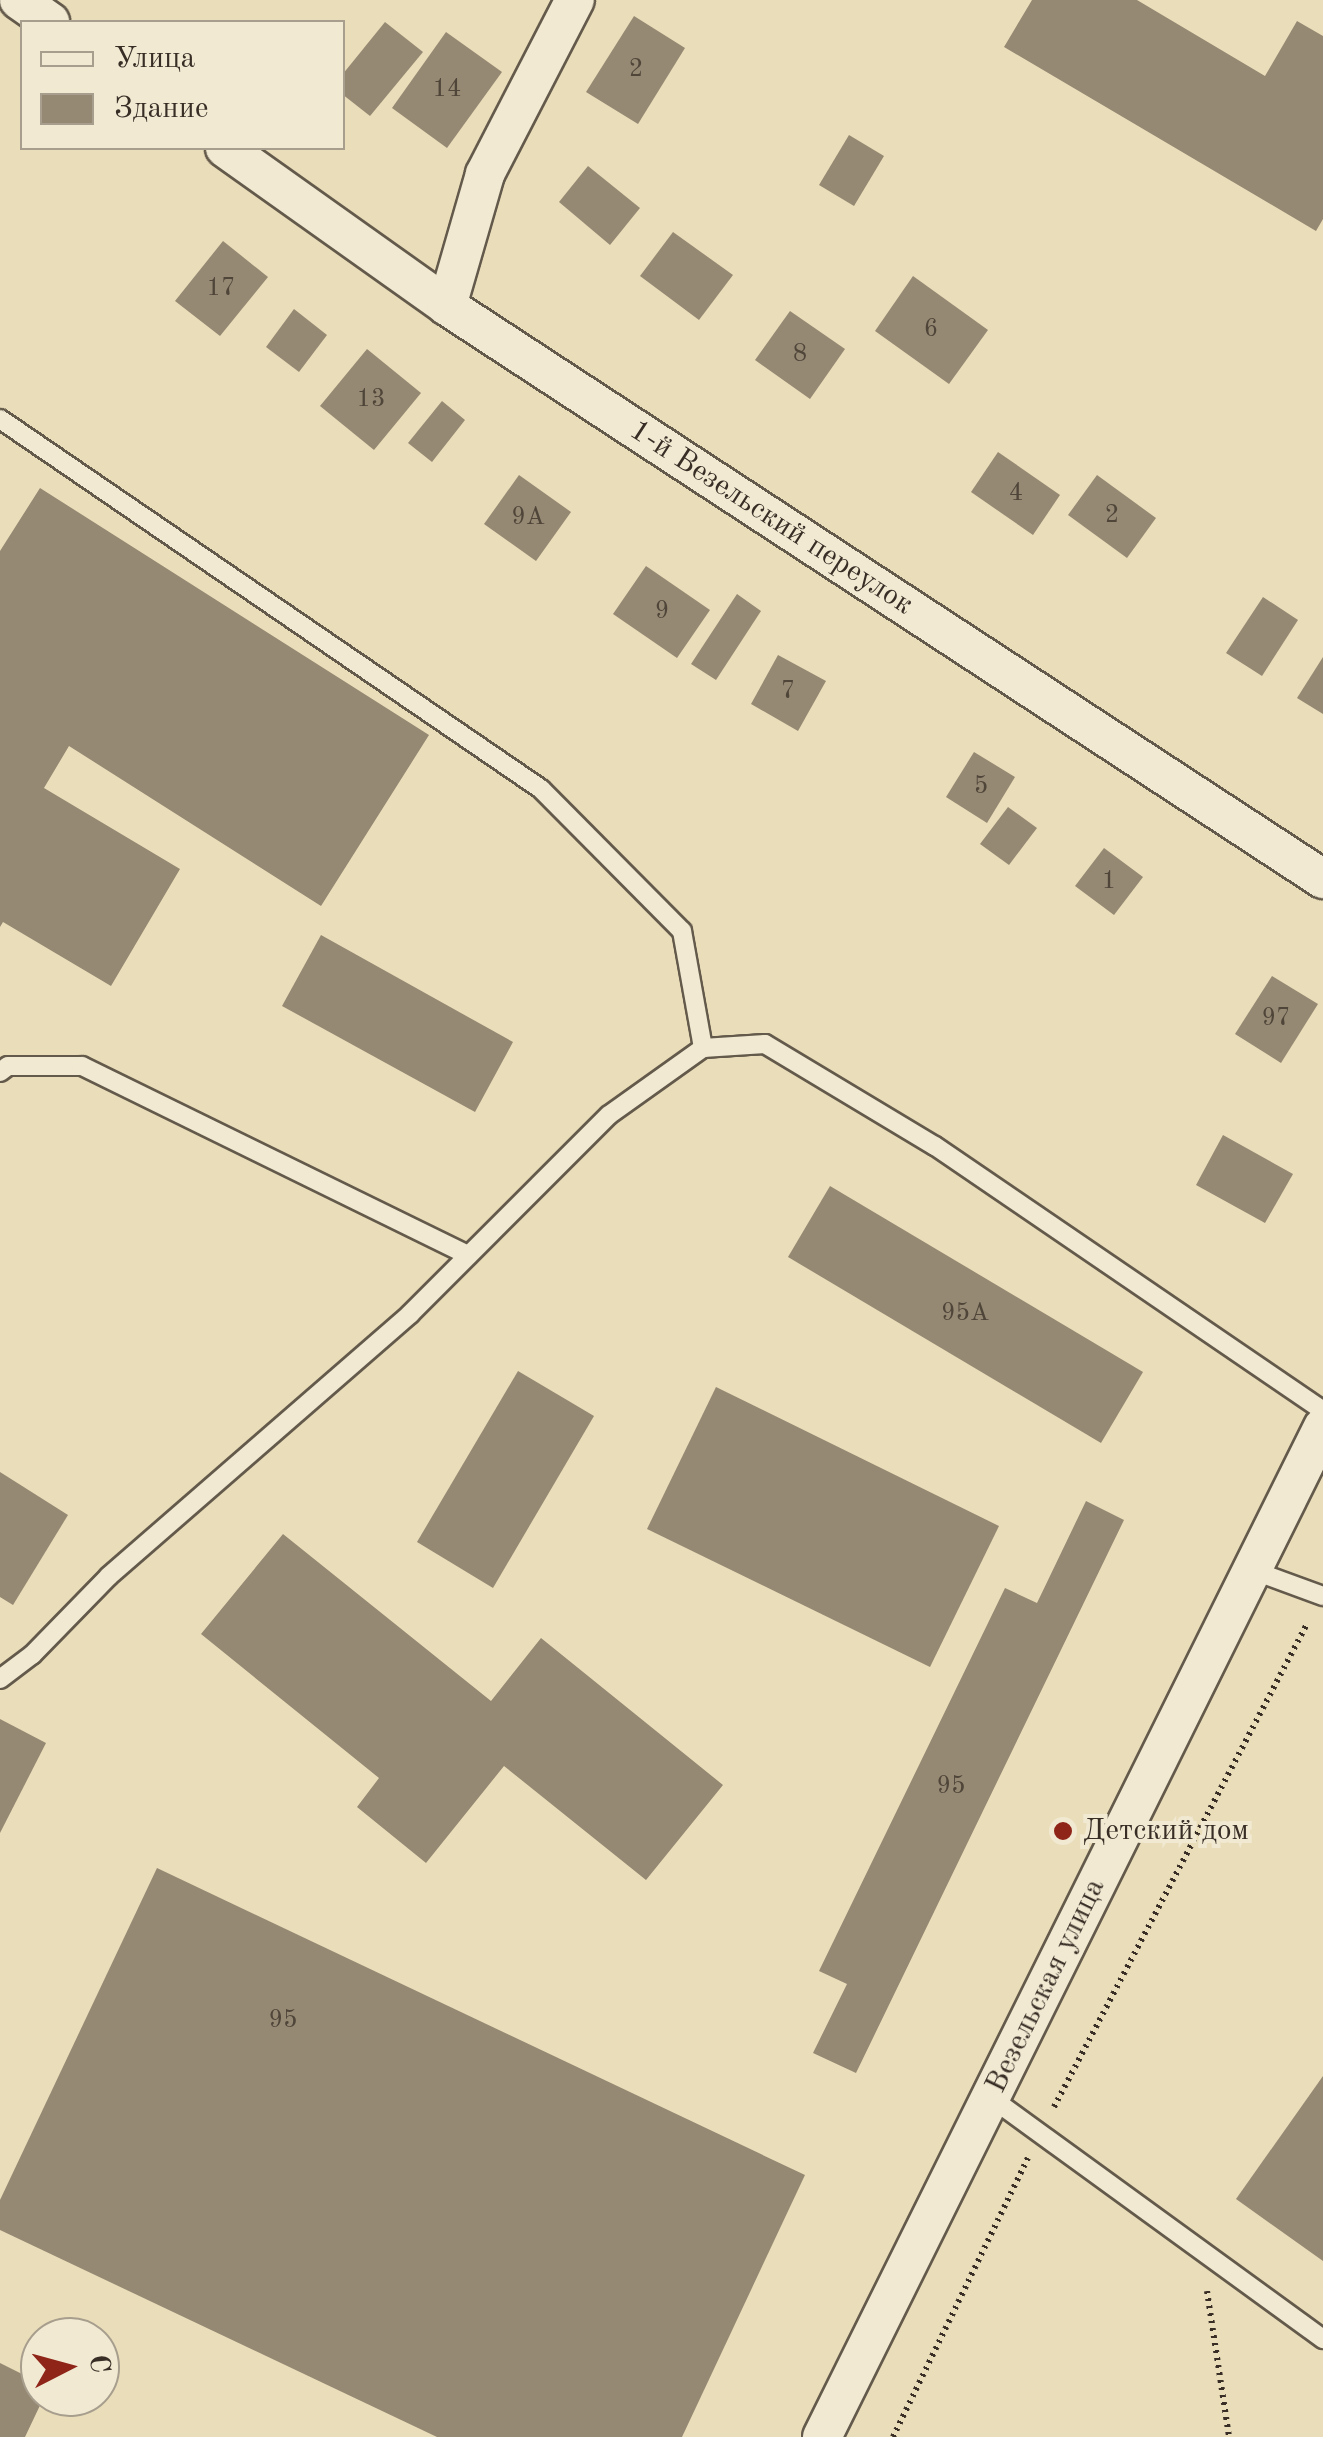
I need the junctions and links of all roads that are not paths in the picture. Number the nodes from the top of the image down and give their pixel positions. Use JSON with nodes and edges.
{"nodes":[{"id":1,"x":19,"y":0,"type":"edge"},
{"id":2,"x":575,"y":0,"type":"edge"},
{"id":3,"x":47,"y":20,"type":"edge"},
{"id":4,"x":229,"y":150,"type":"edge"},
{"id":5,"x":447,"y":306,"type":"junction"},
{"id":6,"x":0,"y":419,"type":"edge"},
{"id":7,"x":1323,"y":878,"type":"edge"},
{"id":8,"x":703,"y":1048,"type":"junction"},
{"id":9,"x":0,"y":1072,"type":"edge"},
{"id":10,"x":468,"y":1256,"type":"junction"},
{"id":11,"x":1323,"y":1411,"type":"edge"},
{"id":12,"x":1323,"y":1427,"type":"edge"},
{"id":13,"x":1252,"y":1570,"type":"junction"},
{"id":14,"x":1323,"y":1596,"type":"edge"},
{"id":15,"x":0,"y":1679,"type":"edge"},
{"id":16,"x":990,"y":2097,"type":"junction"},
{"id":17,"x":1323,"y":2339,"type":"edge"},
{"id":18,"x":822,"y":2437,"type":"edge"}],
"edges":[{"from":1,"to":3,"type":"street"},
{"from":2,"to":5,"type":"street"},
{"from":4,"to":5,"type":"street","name":"1-й Везельский переулок"},
{"from":5,"to":7,"type":"street","name":"1-й Везельский переулок"},
{"from":6,"to":8,"type":"lane"},
{"from":8,"to":10,"type":"lane"},
{"from":8,"to":11,"type":"lane"},
{"from":9,"to":10,"type":"lane"},
{"from":10,"to":15,"type":"lane"},
{"from":12,"to":13,"type":"street","name":"Везельская улица"},
{"from":13,"to":14,"type":"lane"},
{"from":13,"to":16,"type":"street","name":"Везельская улица"},
{"from":16,"to":17,"type":"lane"},
{"from":16,"to":18,"type":"street","name":"Везельская улица"}]}
